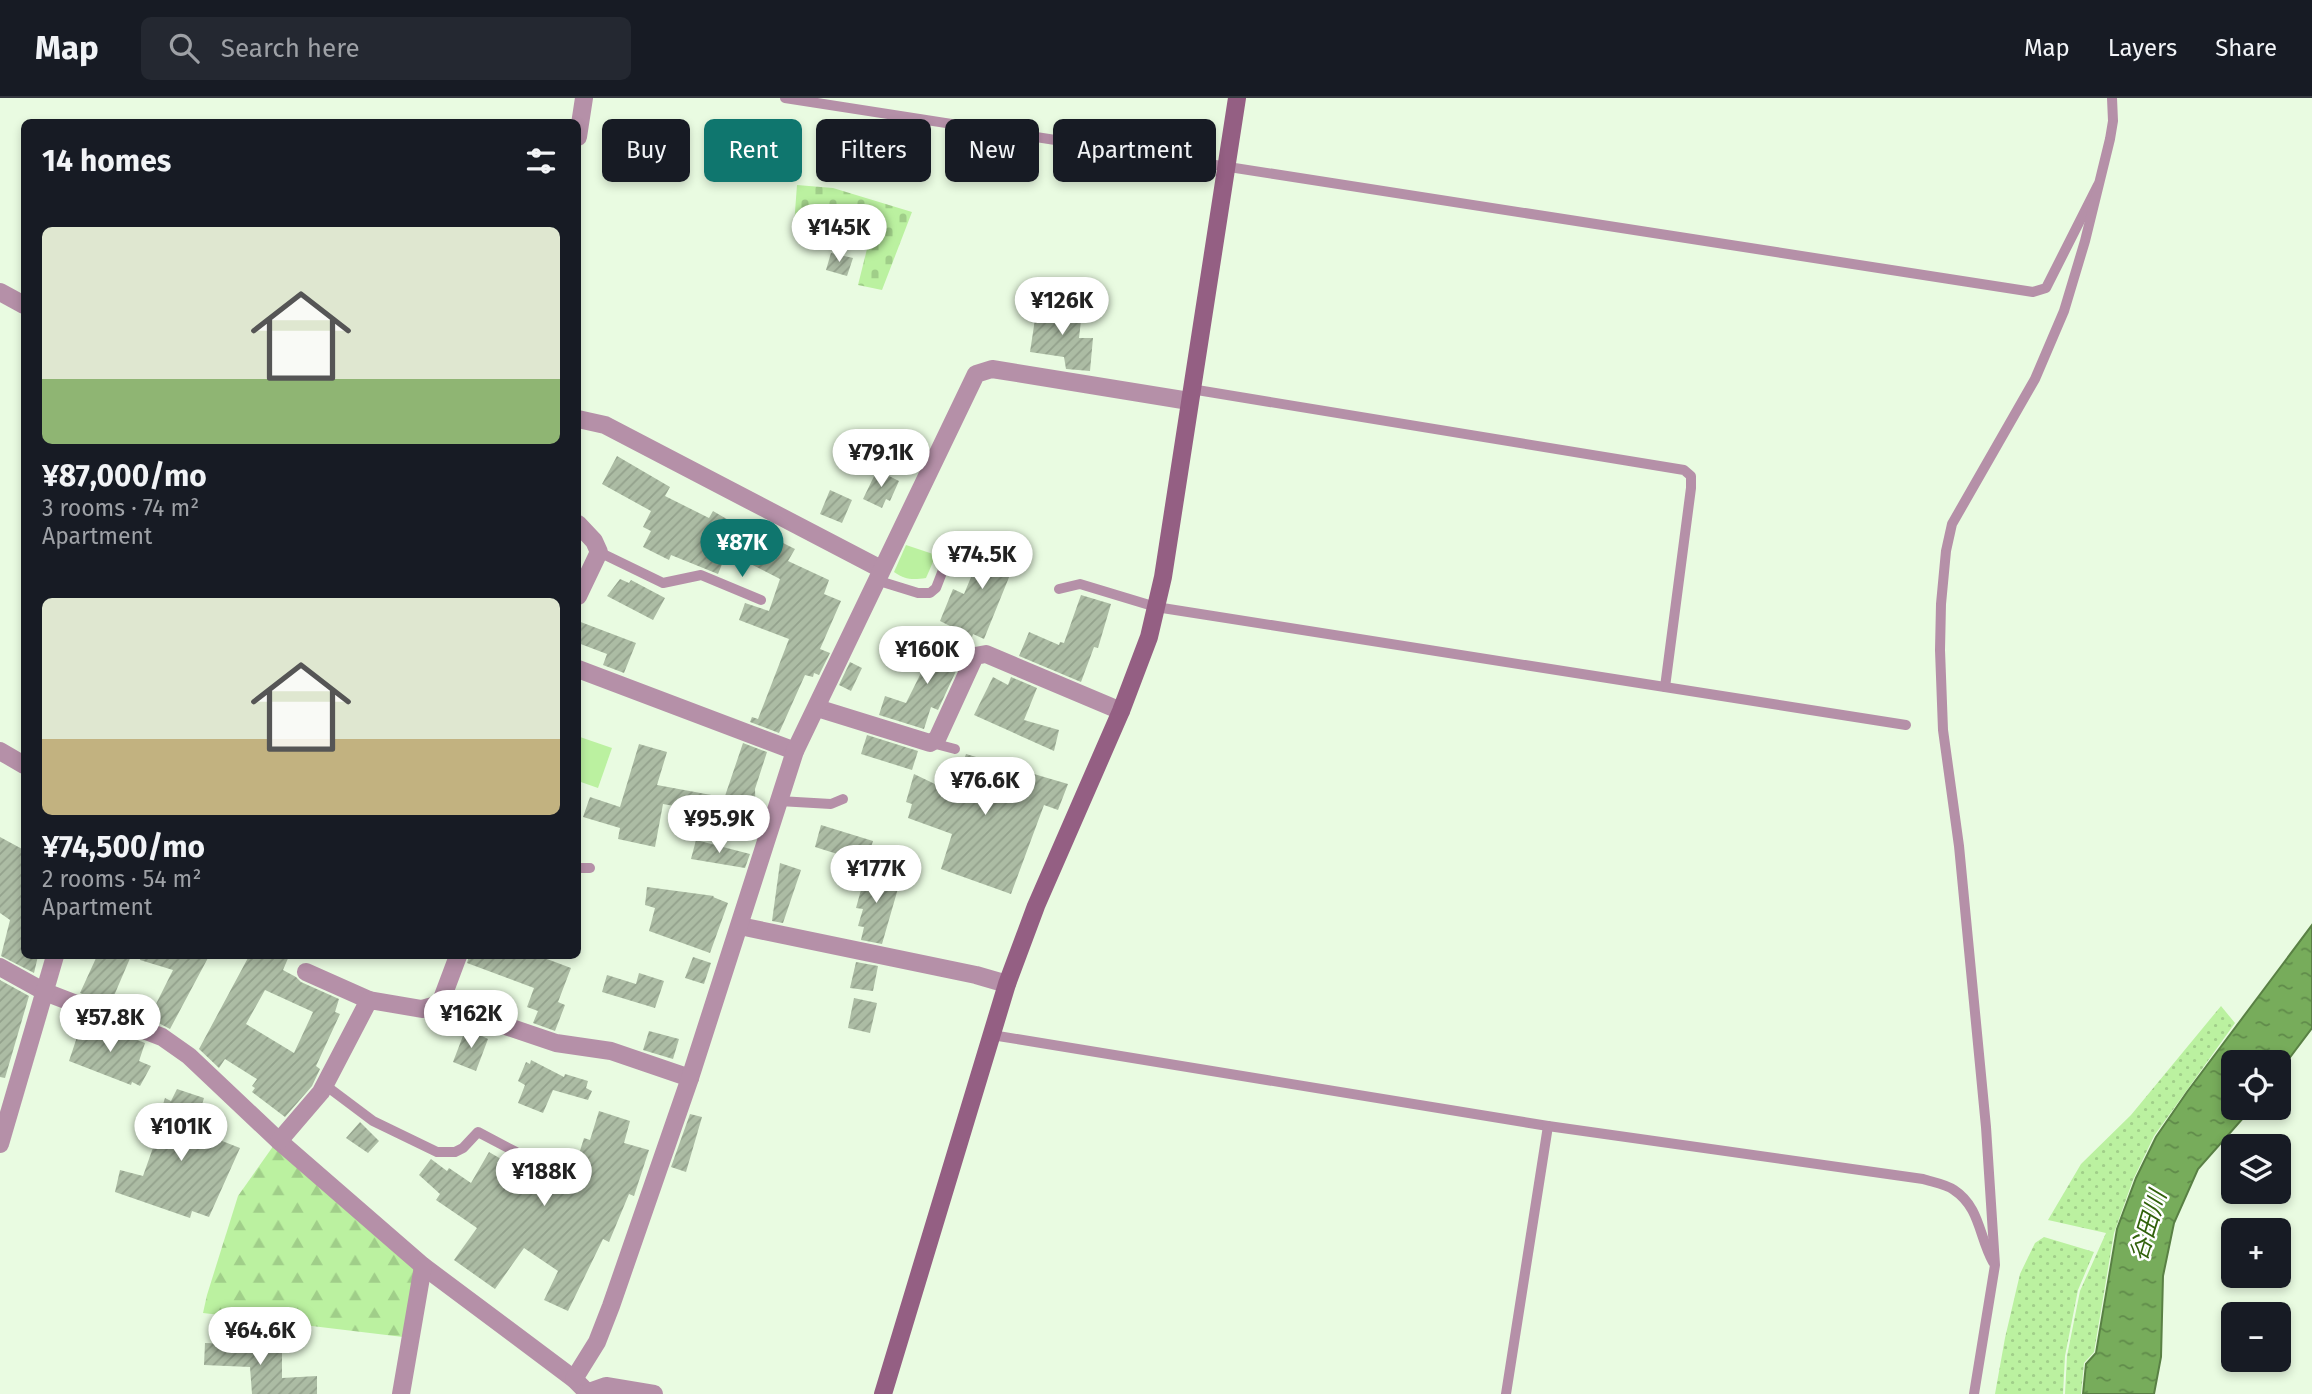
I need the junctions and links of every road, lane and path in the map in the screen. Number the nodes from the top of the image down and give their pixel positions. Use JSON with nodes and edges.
{"nodes":[{"id":1,"x":584,"y":98,"type":"edge"},
{"id":2,"x":785,"y":98,"type":"edge"},
{"id":3,"x":1237,"y":98,"type":"edge"},
{"id":4,"x":2112,"y":98,"type":"edge"},
{"id":5,"x":581,"y":119,"type":"edge"},
{"id":6,"x":1226,"y":168,"type":"junction"},
{"id":7,"x":2098,"y":185,"type":"junction"},
{"id":8,"x":0,"y":292,"type":"edge"},
{"id":9,"x":21,"y":302,"type":"edge"},
{"id":10,"x":1190,"y":395,"type":"junction"},
{"id":11,"x":581,"y":420,"type":"edge"},
{"id":12,"x":581,"y":527,"type":"edge"},
{"id":13,"x":968,"y":551,"type":"dead end"},
{"id":14,"x":599,"y":552,"type":"junction"},
{"id":15,"x":879,"y":574,"type":"junction"},
{"id":16,"x":1059,"y":589,"type":"dead end"},
{"id":17,"x":581,"y":591,"type":"edge"},
{"id":18,"x":761,"y":600,"type":"dead end"},
{"id":19,"x":1156,"y":607,"type":"junction"},
{"id":20,"x":581,"y":670,"type":"edge"},
{"id":21,"x":1665,"y":687,"type":"junction"},
{"id":22,"x":817,"y":708,"type":"junction"},
{"id":23,"x":1121,"y":711,"type":"junction"},
{"id":24,"x":1906,"y":725,"type":"dead end"},
{"id":25,"x":930,"y":743,"type":"junction"},
{"id":26,"x":955,"y":749,"type":"dead end"},
{"id":27,"x":0,"y":751,"type":"edge"},
{"id":28,"x":795,"y":751,"type":"junction"},
{"id":29,"x":21,"y":763,"type":"edge"},
{"id":30,"x":843,"y":799,"type":"dead end"},
{"id":31,"x":779,"y":801,"type":"junction"},
{"id":32,"x":581,"y":868,"type":"edge"},
{"id":33,"x":590,"y":869,"type":"dead end"},
{"id":34,"x":740,"y":926,"type":"junction"},
{"id":35,"x":54,"y":959,"type":"edge"},
{"id":36,"x":457,"y":959,"type":"edge"},
{"id":37,"x":0,"y":967,"type":"edge"},
{"id":38,"x":306,"y":972,"type":"dead end"},
{"id":39,"x":1007,"y":984,"type":"junction"},
{"id":40,"x":45,"y":992,"type":"junction"},
{"id":41,"x":369,"y":1000,"type":"junction"},
{"id":42,"x":440,"y":1004,"type":"junction"},
{"id":43,"x":992,"y":1035,"type":"junction"},
{"id":44,"x":690,"y":1078,"type":"junction"},
{"id":45,"x":325,"y":1085,"type":"junction"},
{"id":46,"x":1548,"y":1126,"type":"junction"},
{"id":47,"x":279,"y":1141,"type":"junction"},
{"id":48,"x":0,"y":1144,"type":"edge"},
{"id":49,"x":516,"y":1152,"type":"dead end"},
{"id":50,"x":1995,"y":1265,"type":"junction"},
{"id":51,"x":423,"y":1266,"type":"junction"},
{"id":52,"x":574,"y":1379,"type":"junction"},
{"id":53,"x":589,"y":1393,"type":"edge"},
{"id":54,"x":401,"y":1394,"type":"edge"},
{"id":55,"x":654,"y":1394,"type":"edge"},
{"id":56,"x":883,"y":1394,"type":"edge"},
{"id":57,"x":1507,"y":1394,"type":"edge"},
{"id":58,"x":1974,"y":1394,"type":"edge"}],
"edges":[{"from":1,"to":5,"type":"street"},
{"from":2,"to":6,"type":"lane"},
{"from":3,"to":6,"type":"street"},
{"from":4,"to":7,"type":"lane"},
{"from":6,"to":7,"type":"lane"},
{"from":6,"to":10,"type":"street"},
{"from":7,"to":50,"type":"lane"},
{"from":8,"to":9,"type":"street"},
{"from":10,"to":15,"type":"street"},
{"from":10,"to":19,"type":"street"},
{"from":10,"to":21,"type":"lane"},
{"from":11,"to":15,"type":"street"},
{"from":12,"to":14,"type":"street"},
{"from":13,"to":15,"type":"lane"},
{"from":14,"to":17,"type":"street"},
{"from":14,"to":18,"type":"lane"},
{"from":15,"to":22,"type":"street"},
{"from":16,"to":19,"type":"lane"},
{"from":19,"to":21,"type":"lane"},
{"from":19,"to":23,"type":"street"},
{"from":20,"to":28,"type":"street"},
{"from":21,"to":24,"type":"lane"},
{"from":22,"to":25,"type":"street"},
{"from":22,"to":28,"type":"street"},
{"from":23,"to":25,"type":"street"},
{"from":23,"to":39,"type":"street"},
{"from":25,"to":26,"type":"lane"},
{"from":27,"to":29,"type":"street"},
{"from":28,"to":31,"type":"street"},
{"from":30,"to":31,"type":"lane"},
{"from":31,"to":34,"type":"street"},
{"from":32,"to":33,"type":"lane"},
{"from":34,"to":39,"type":"street"},
{"from":34,"to":44,"type":"street"},
{"from":35,"to":40,"type":"street"},
{"from":36,"to":42,"type":"street"},
{"from":37,"to":40,"type":"street"},
{"from":38,"to":41,"type":"street"},
{"from":39,"to":43,"type":"street"},
{"from":40,"to":47,"type":"street"},
{"from":40,"to":48,"type":"street"},
{"from":41,"to":42,"type":"street"},
{"from":41,"to":45,"type":"street"},
{"from":42,"to":44,"type":"street"},
{"from":43,"to":46,"type":"lane"},
{"from":43,"to":56,"type":"street"},
{"from":44,"to":52,"type":"street"},
{"from":45,"to":47,"type":"street"},
{"from":45,"to":49,"type":"lane"},
{"from":46,"to":50,"type":"lane"},
{"from":46,"to":57,"type":"lane"},
{"from":47,"to":51,"type":"street"},
{"from":50,"to":58,"type":"lane"},
{"from":51,"to":52,"type":"street"},
{"from":51,"to":54,"type":"street"},
{"from":52,"to":53,"type":"street"},
{"from":53,"to":55,"type":"street"}]}
